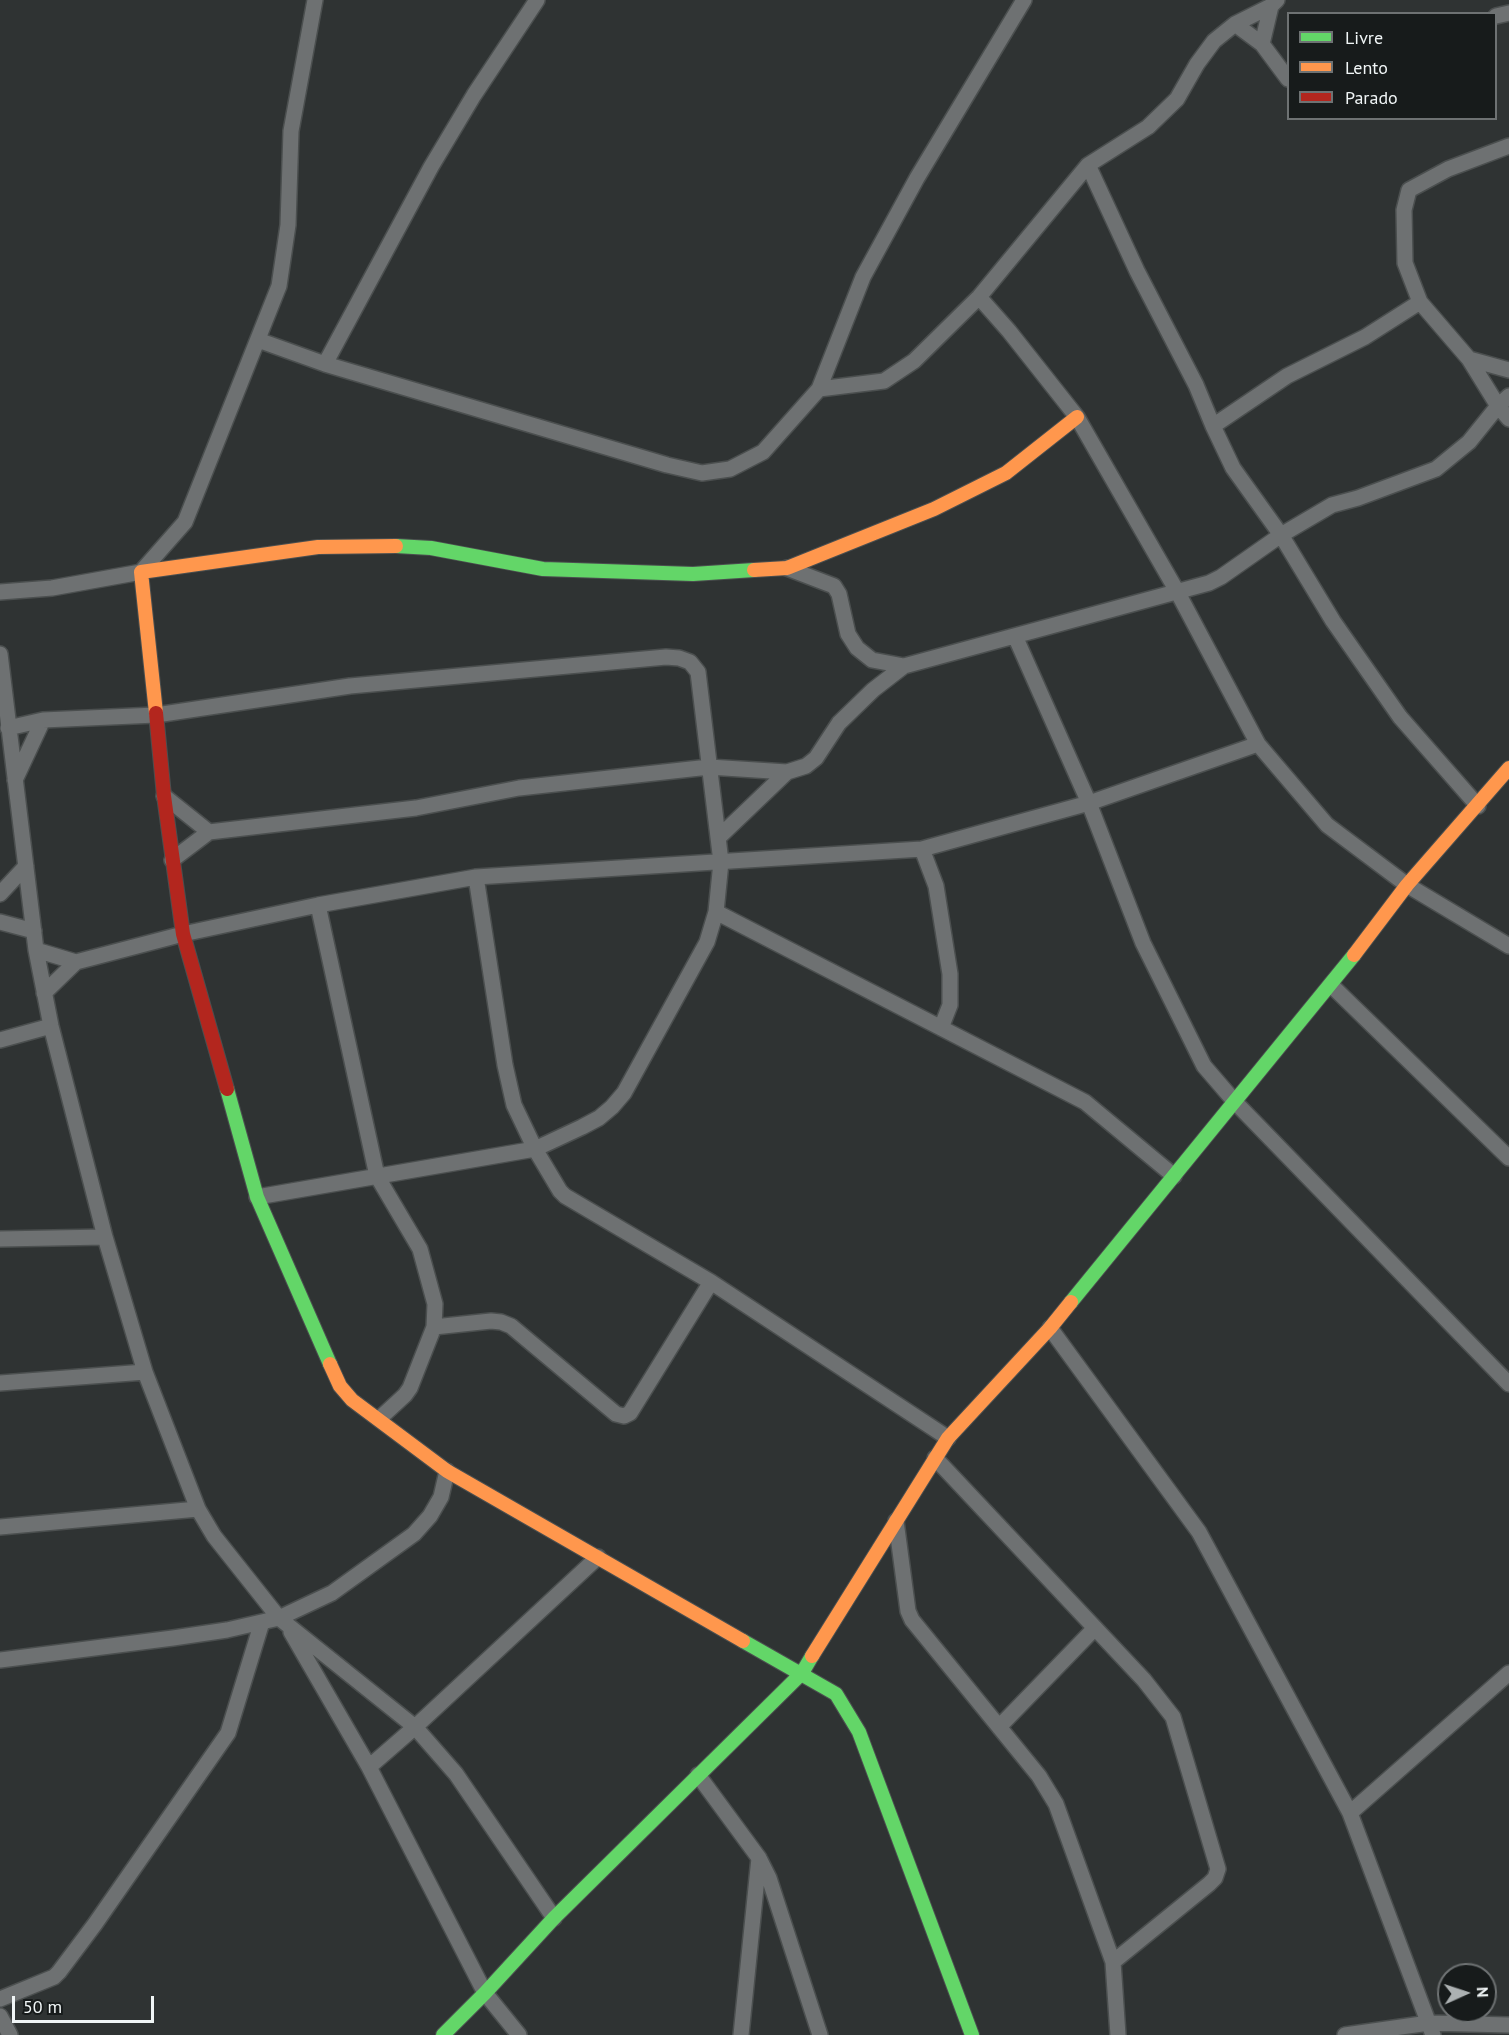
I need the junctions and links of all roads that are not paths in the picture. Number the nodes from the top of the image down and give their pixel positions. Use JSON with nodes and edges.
{"nodes":[{"id":1,"x":315,"y":0,"type":"edge"},
{"id":2,"x":537,"y":0,"type":"edge"},
{"id":3,"x":1024,"y":0,"type":"edge"},
{"id":4,"x":1274,"y":3,"type":"edge"},
{"id":5,"x":1235,"y":24,"type":"junction"},
{"id":6,"x":1262,"y":44,"type":"junction"},
{"id":7,"x":1287,"y":78,"type":"edge"},
{"id":8,"x":1509,"y":146,"type":"edge"},
{"id":9,"x":1088,"y":165,"type":"junction"},
{"id":10,"x":979,"y":297,"type":"junction"},
{"id":11,"x":1420,"y":302,"type":"junction"},
{"id":12,"x":258,"y":340,"type":"junction"},
{"id":13,"x":1469,"y":359,"type":"junction"},
{"id":14,"x":325,"y":364,"type":"junction"},
{"id":15,"x":1509,"y":369,"type":"edge"},
{"id":16,"x":819,"y":389,"type":"junction"},
{"id":17,"x":1503,"y":401,"type":"edge"},
{"id":18,"x":1077,"y":417,"type":"junction"},
{"id":19,"x":1509,"y":420,"type":"edge"},
{"id":20,"x":1213,"y":426,"type":"junction"},
{"id":21,"x":1281,"y":535,"type":"junction"},
{"id":22,"x":787,"y":568,"type":"junction"},
{"id":23,"x":141,"y":572,"type":"junction"},
{"id":24,"x":0,"y":592,"type":"edge"},
{"id":25,"x":1178,"y":593,"type":"junction"},
{"id":26,"x":1015,"y":636,"type":"junction"},
{"id":27,"x":0,"y":654,"type":"edge"},
{"id":28,"x":904,"y":666,"type":"junction"},
{"id":29,"x":156,"y":715,"type":"junction"},
{"id":30,"x":43,"y":720,"type":"junction"},
{"id":31,"x":8,"y":728,"type":"junction"},
{"id":32,"x":1258,"y":744,"type":"junction"},
{"id":33,"x":709,"y":767,"type":"junction"},
{"id":34,"x":1509,"y":768,"type":"edge"},
{"id":35,"x":787,"y":772,"type":"junction"},
{"id":36,"x":15,"y":781,"type":"junction"},
{"id":37,"x":164,"y":796,"type":"junction"},
{"id":38,"x":1089,"y":803,"type":"junction"},
{"id":39,"x":1478,"y":806,"type":"junction"},
{"id":40,"x":208,"y":832,"type":"junction"},
{"id":41,"x":718,"y":838,"type":"junction"},
{"id":42,"x":922,"y":849,"type":"junction"},
{"id":43,"x":172,"y":860,"type":"junction"},
{"id":44,"x":721,"y":862,"type":"junction"},
{"id":45,"x":26,"y":866,"type":"junction"},
{"id":46,"x":476,"y":877,"type":"junction"},
{"id":47,"x":1407,"y":885,"type":"junction"},
{"id":48,"x":0,"y":894,"type":"edge"},
{"id":49,"x":318,"y":905,"type":"junction"},
{"id":50,"x":716,"y":912,"type":"junction"},
{"id":51,"x":0,"y":922,"type":"edge"},
{"id":52,"x":34,"y":931,"type":"junction"},
{"id":53,"x":183,"y":934,"type":"junction"},
{"id":54,"x":1509,"y":946,"type":"edge"},
{"id":55,"x":36,"y":950,"type":"junction"},
{"id":56,"x":76,"y":962,"type":"junction"},
{"id":57,"x":1331,"y":985,"type":"junction"},
{"id":58,"x":44,"y":993,"type":"junction"},
{"id":59,"x":51,"y":1026,"type":"junction"},
{"id":60,"x":941,"y":1028,"type":"junction"},
{"id":61,"x":0,"y":1040,"type":"edge"},
{"id":62,"x":1235,"y":1102,"type":"junction"},
{"id":63,"x":535,"y":1149,"type":"junction"},
{"id":64,"x":1509,"y":1158,"type":"edge"},
{"id":65,"x":377,"y":1176,"type":"junction"},
{"id":66,"x":1174,"y":1176,"type":"junction"},
{"id":67,"x":257,"y":1197,"type":"junction"},
{"id":68,"x":105,"y":1237,"type":"junction"},
{"id":69,"x":0,"y":1239,"type":"edge"},
{"id":70,"x":711,"y":1281,"type":"junction"},
{"id":71,"x":434,"y":1327,"type":"junction"},
{"id":72,"x":1050,"y":1328,"type":"junction"},
{"id":73,"x":145,"y":1371,"type":"junction"},
{"id":74,"x":0,"y":1383,"type":"edge"},
{"id":75,"x":1509,"y":1384,"type":"edge"},
{"id":76,"x":379,"y":1419,"type":"junction"},
{"id":77,"x":948,"y":1438,"type":"junction"},
{"id":78,"x":935,"y":1458,"type":"junction"},
{"id":79,"x":447,"y":1471,"type":"junction"},
{"id":80,"x":198,"y":1509,"type":"junction"},
{"id":81,"x":896,"y":1521,"type":"junction"},
{"id":82,"x":0,"y":1527,"type":"edge"},
{"id":83,"x":598,"y":1557,"type":"junction"},
{"id":84,"x":282,"y":1621,"type":"junction"},
{"id":85,"x":262,"y":1622,"type":"junction"},
{"id":86,"x":1095,"y":1628,"type":"junction"},
{"id":87,"x":0,"y":1660,"type":"edge"},
{"id":88,"x":802,"y":1673,"type":"junction"},
{"id":89,"x":1509,"y":1673,"type":"edge"},
{"id":90,"x":415,"y":1727,"type":"junction"},
{"id":91,"x":999,"y":1727,"type":"junction"},
{"id":92,"x":369,"y":1767,"type":"junction"},
{"id":93,"x":698,"y":1775,"type":"junction"},
{"id":94,"x":1350,"y":1813,"type":"junction"},
{"id":95,"x":759,"y":1858,"type":"junction"},
{"id":96,"x":555,"y":1918,"type":"junction"},
{"id":97,"x":1113,"y":1962,"type":"junction"},
{"id":98,"x":485,"y":1994,"type":"junction"},
{"id":99,"x":0,"y":1999,"type":"edge"},
{"id":100,"x":0,"y":2016,"type":"edge"},
{"id":101,"x":1509,"y":2025,"type":"edge"},
{"id":102,"x":1431,"y":2029,"type":"edge"},
{"id":103,"x":10,"y":2035,"type":"edge"},
{"id":104,"x":443,"y":2035,"type":"edge"},
{"id":105,"x":519,"y":2035,"type":"edge"},
{"id":106,"x":741,"y":2035,"type":"edge"},
{"id":107,"x":820,"y":2035,"type":"edge"},
{"id":108,"x":972,"y":2035,"type":"edge"},
{"id":109,"x":1118,"y":2035,"type":"edge"},
{"id":110,"x":1345,"y":2035,"type":"edge"}],
"edges":[{"from":1,"to":12,"type":"street"},
{"from":2,"to":14,"type":"street"},
{"from":3,"to":16,"type":"street"},
{"from":4,"to":5,"type":"street"},
{"from":4,"to":6,"type":"street"},
{"from":5,"to":6,"type":"street"},
{"from":5,"to":9,"type":"street"},
{"from":6,"to":7,"type":"street"},
{"from":8,"to":11,"type":"street"},
{"from":9,"to":10,"type":"street"},
{"from":9,"to":20,"type":"street"},
{"from":10,"to":16,"type":"street"},
{"from":10,"to":18,"type":"street"},
{"from":11,"to":13,"type":"street"},
{"from":11,"to":20,"type":"street"},
{"from":12,"to":14,"type":"street"},
{"from":12,"to":23,"type":"street"},
{"from":13,"to":15,"type":"street"},
{"from":13,"to":17,"type":"street"},
{"from":14,"to":16,"type":"street"},
{"from":17,"to":19,"type":"street"},
{"from":17,"to":21,"type":"street"},
{"from":18,"to":22,"type":"street"},
{"from":18,"to":25,"type":"street"},
{"from":20,"to":21,"type":"street"},
{"from":21,"to":25,"type":"street"},
{"from":21,"to":39,"type":"street"},
{"from":22,"to":23,"type":"street"},
{"from":22,"to":28,"type":"street"},
{"from":23,"to":24,"type":"street"},
{"from":23,"to":29,"type":"street"},
{"from":25,"to":26,"type":"street"},
{"from":25,"to":32,"type":"street"},
{"from":26,"to":28,"type":"street"},
{"from":26,"to":38,"type":"street"},
{"from":27,"to":31,"type":"street"},
{"from":28,"to":35,"type":"street"},
{"from":29,"to":30,"type":"street"},
{"from":29,"to":33,"type":"street"},
{"from":29,"to":37,"type":"street"},
{"from":30,"to":31,"type":"street"},
{"from":30,"to":36,"type":"street"},
{"from":31,"to":36,"type":"street"},
{"from":32,"to":38,"type":"street"},
{"from":32,"to":47,"type":"street"},
{"from":33,"to":35,"type":"street"},
{"from":33,"to":40,"type":"street"},
{"from":33,"to":41,"type":"street"},
{"from":34,"to":39,"type":"street"},
{"from":35,"to":41,"type":"street"},
{"from":36,"to":45,"type":"street"},
{"from":37,"to":40,"type":"street"},
{"from":37,"to":43,"type":"street"},
{"from":38,"to":42,"type":"street"},
{"from":38,"to":62,"type":"street"},
{"from":39,"to":47,"type":"street"},
{"from":40,"to":43,"type":"street"},
{"from":41,"to":44,"type":"street"},
{"from":42,"to":44,"type":"street"},
{"from":42,"to":60,"type":"street"},
{"from":43,"to":53,"type":"street"},
{"from":44,"to":46,"type":"street"},
{"from":44,"to":50,"type":"street"},
{"from":45,"to":48,"type":"street"},
{"from":45,"to":52,"type":"street"},
{"from":46,"to":49,"type":"street"},
{"from":46,"to":63,"type":"street"},
{"from":47,"to":54,"type":"street"},
{"from":47,"to":57,"type":"street"},
{"from":49,"to":53,"type":"street"},
{"from":49,"to":65,"type":"street"},
{"from":50,"to":60,"type":"street"},
{"from":50,"to":63,"type":"street"},
{"from":51,"to":52,"type":"street"},
{"from":52,"to":55,"type":"street"},
{"from":53,"to":56,"type":"street"},
{"from":53,"to":67,"type":"street"},
{"from":55,"to":56,"type":"street"},
{"from":55,"to":58,"type":"street"},
{"from":56,"to":58,"type":"street"},
{"from":57,"to":62,"type":"street"},
{"from":57,"to":64,"type":"street"},
{"from":58,"to":59,"type":"street"},
{"from":59,"to":61,"type":"street"},
{"from":59,"to":68,"type":"street"},
{"from":60,"to":66,"type":"street"},
{"from":62,"to":66,"type":"street"},
{"from":62,"to":75,"type":"street"},
{"from":63,"to":65,"type":"street"},
{"from":63,"to":70,"type":"street"},
{"from":65,"to":67,"type":"street"},
{"from":65,"to":71,"type":"street"},
{"from":66,"to":72,"type":"street"},
{"from":67,"to":76,"type":"street"},
{"from":68,"to":69,"type":"street"},
{"from":68,"to":73,"type":"street"},
{"from":70,"to":71,"type":"street"},
{"from":70,"to":77,"type":"street"},
{"from":71,"to":76,"type":"street"},
{"from":72,"to":77,"type":"street"},
{"from":72,"to":94,"type":"street"},
{"from":73,"to":74,"type":"street"},
{"from":73,"to":80,"type":"street"},
{"from":76,"to":79,"type":"street"},
{"from":77,"to":78,"type":"street"},
{"from":78,"to":81,"type":"street"},
{"from":78,"to":86,"type":"street"},
{"from":79,"to":83,"type":"street"},
{"from":79,"to":84,"type":"street"},
{"from":80,"to":82,"type":"street"},
{"from":80,"to":84,"type":"street"},
{"from":81,"to":88,"type":"street"},
{"from":81,"to":91,"type":"street"},
{"from":83,"to":88,"type":"street"},
{"from":83,"to":90,"type":"street"},
{"from":84,"to":85,"type":"street"},
{"from":84,"to":90,"type":"street"},
{"from":84,"to":92,"type":"street"},
{"from":85,"to":87,"type":"street"},
{"from":85,"to":99,"type":"street"},
{"from":86,"to":91,"type":"street"},
{"from":86,"to":97,"type":"street"},
{"from":88,"to":93,"type":"street"},
{"from":88,"to":108,"type":"street"},
{"from":89,"to":94,"type":"street"},
{"from":90,"to":92,"type":"street"},
{"from":90,"to":96,"type":"street"},
{"from":91,"to":97,"type":"street"},
{"from":92,"to":98,"type":"street"},
{"from":93,"to":95,"type":"street"},
{"from":93,"to":96,"type":"street"},
{"from":94,"to":102,"type":"street"},
{"from":95,"to":106,"type":"street"},
{"from":95,"to":107,"type":"street"},
{"from":96,"to":98,"type":"street"},
{"from":97,"to":109,"type":"street"},
{"from":98,"to":104,"type":"street"},
{"from":98,"to":105,"type":"street"},
{"from":100,"to":103,"type":"street"},
{"from":101,"to":102,"type":"street"},
{"from":102,"to":110,"type":"street"}]}
